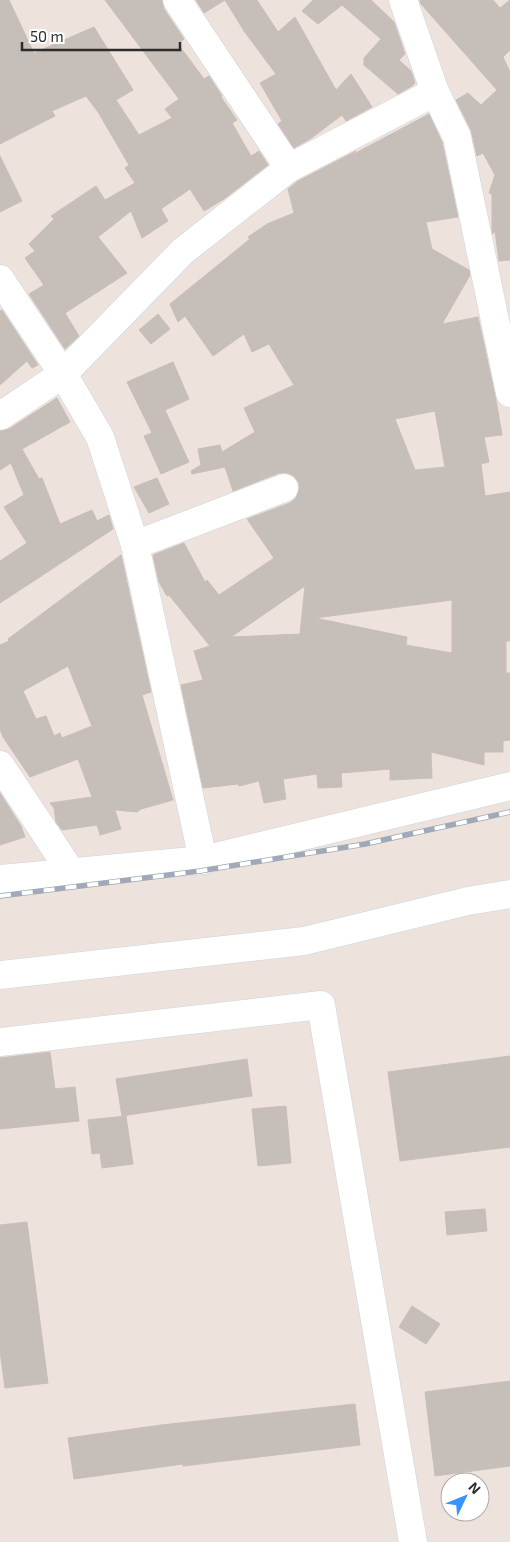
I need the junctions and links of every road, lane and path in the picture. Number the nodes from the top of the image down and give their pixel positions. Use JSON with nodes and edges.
{"nodes":[{"id":1,"x":177,"y":0,"type":"edge"},
{"id":2,"x":406,"y":2,"type":"edge"},
{"id":3,"x":435,"y":92,"type":"junction"},
{"id":4,"x":289,"y":168,"type":"junction"},
{"id":5,"x":0,"y":279,"type":"edge"},
{"id":6,"x":63,"y":374,"type":"junction"},
{"id":7,"x":510,"y":393,"type":"edge"},
{"id":8,"x":0,"y":416,"type":"edge"},
{"id":9,"x":284,"y":488,"type":"dead end"},
{"id":10,"x":135,"y":545,"type":"junction"},
{"id":11,"x":0,"y":764,"type":"edge"},
{"id":12,"x":510,"y":786,"type":"edge"},
{"id":13,"x":203,"y":860,"type":"junction"},
{"id":14,"x":71,"y":872,"type":"junction"},
{"id":15,"x":0,"y":879,"type":"edge"},
{"id":16,"x":510,"y":894,"type":"edge"},
{"id":17,"x":0,"y":975,"type":"edge"},
{"id":18,"x":0,"y":1042,"type":"edge"},
{"id":19,"x":413,"y":1542,"type":"edge"}],
"edges":[{"from":1,"to":4,"type":"street"},
{"from":2,"to":3,"type":"street"},
{"from":3,"to":4,"type":"street"},
{"from":3,"to":7,"type":"street"},
{"from":4,"to":6,"type":"street"},
{"from":5,"to":6,"type":"street"},
{"from":6,"to":8,"type":"street"},
{"from":6,"to":10,"type":"street"},
{"from":9,"to":10,"type":"street"},
{"from":10,"to":13,"type":"street"},
{"from":11,"to":14,"type":"street"},
{"from":12,"to":13,"type":"street"},
{"from":13,"to":14,"type":"street"},
{"from":14,"to":15,"type":"street"},
{"from":16,"to":17,"type":"street"},
{"from":18,"to":19,"type":"street"}]}
